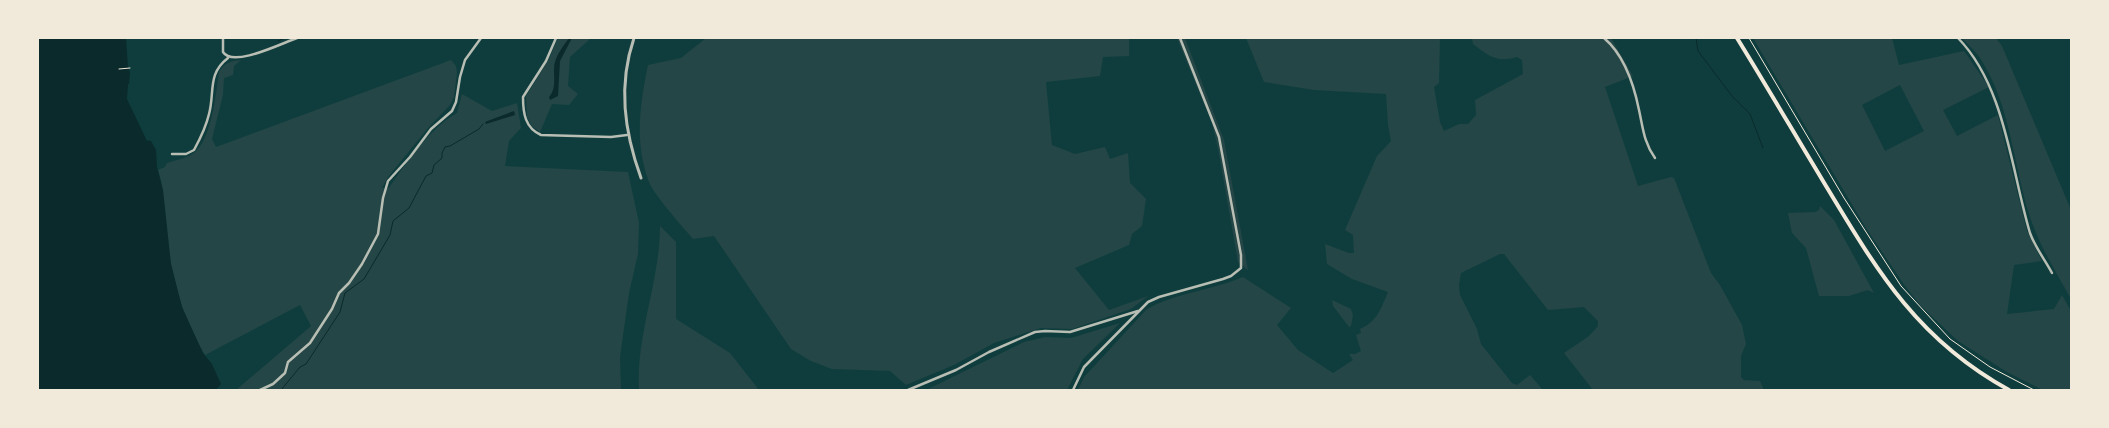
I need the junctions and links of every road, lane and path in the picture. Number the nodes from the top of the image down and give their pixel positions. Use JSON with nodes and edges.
{"nodes":[{"id":1,"x":223,"y":38,"type":"edge"},
{"id":2,"x":296,"y":38,"type":"edge"},
{"id":3,"x":481,"y":38,"type":"edge"},
{"id":4,"x":556,"y":38,"type":"edge"},
{"id":5,"x":634,"y":38,"type":"edge"},
{"id":6,"x":1180,"y":38,"type":"edge"},
{"id":7,"x":1604,"y":38,"type":"edge"},
{"id":8,"x":1737,"y":38,"type":"edge"},
{"id":9,"x":1749,"y":38,"type":"edge"},
{"id":10,"x":1958,"y":38,"type":"edge"},
{"id":11,"x":228,"y":58,"type":"junction"},
{"id":12,"x":130,"y":68,"type":"dead end"},
{"id":13,"x":119,"y":69,"type":"dead end"},
{"id":14,"x":627,"y":135,"type":"junction"},
{"id":15,"x":172,"y":154,"type":"dead end"},
{"id":16,"x":1654,"y":158,"type":"dead end"},
{"id":17,"x":641,"y":178,"type":"dead end"},
{"id":18,"x":2052,"y":274,"type":"dead end"},
{"id":19,"x":1139,"y":311,"type":"junction"},
{"id":20,"x":260,"y":390,"type":"edge"},
{"id":21,"x":908,"y":390,"type":"edge"},
{"id":22,"x":1073,"y":390,"type":"edge"},
{"id":23,"x":2009,"y":390,"type":"edge"},
{"id":24,"x":2034,"y":390,"type":"edge"}],
"edges":[{"from":1,"to":11,"type":"street"},
{"from":2,"to":11,"type":"street"},
{"from":3,"to":20,"type":"street"},
{"from":4,"to":14,"type":"street"},
{"from":5,"to":14,"type":"street"},
{"from":6,"to":19,"type":"street"},
{"from":7,"to":16,"type":"street"},
{"from":8,"to":23,"type":"main road"},
{"from":9,"to":24,"type":"path"},
{"from":10,"to":18,"type":"street"},
{"from":11,"to":15,"type":"street"},
{"from":12,"to":13,"type":"path"},
{"from":14,"to":17,"type":"street"},
{"from":19,"to":21,"type":"street"},
{"from":19,"to":22,"type":"street"}]}
